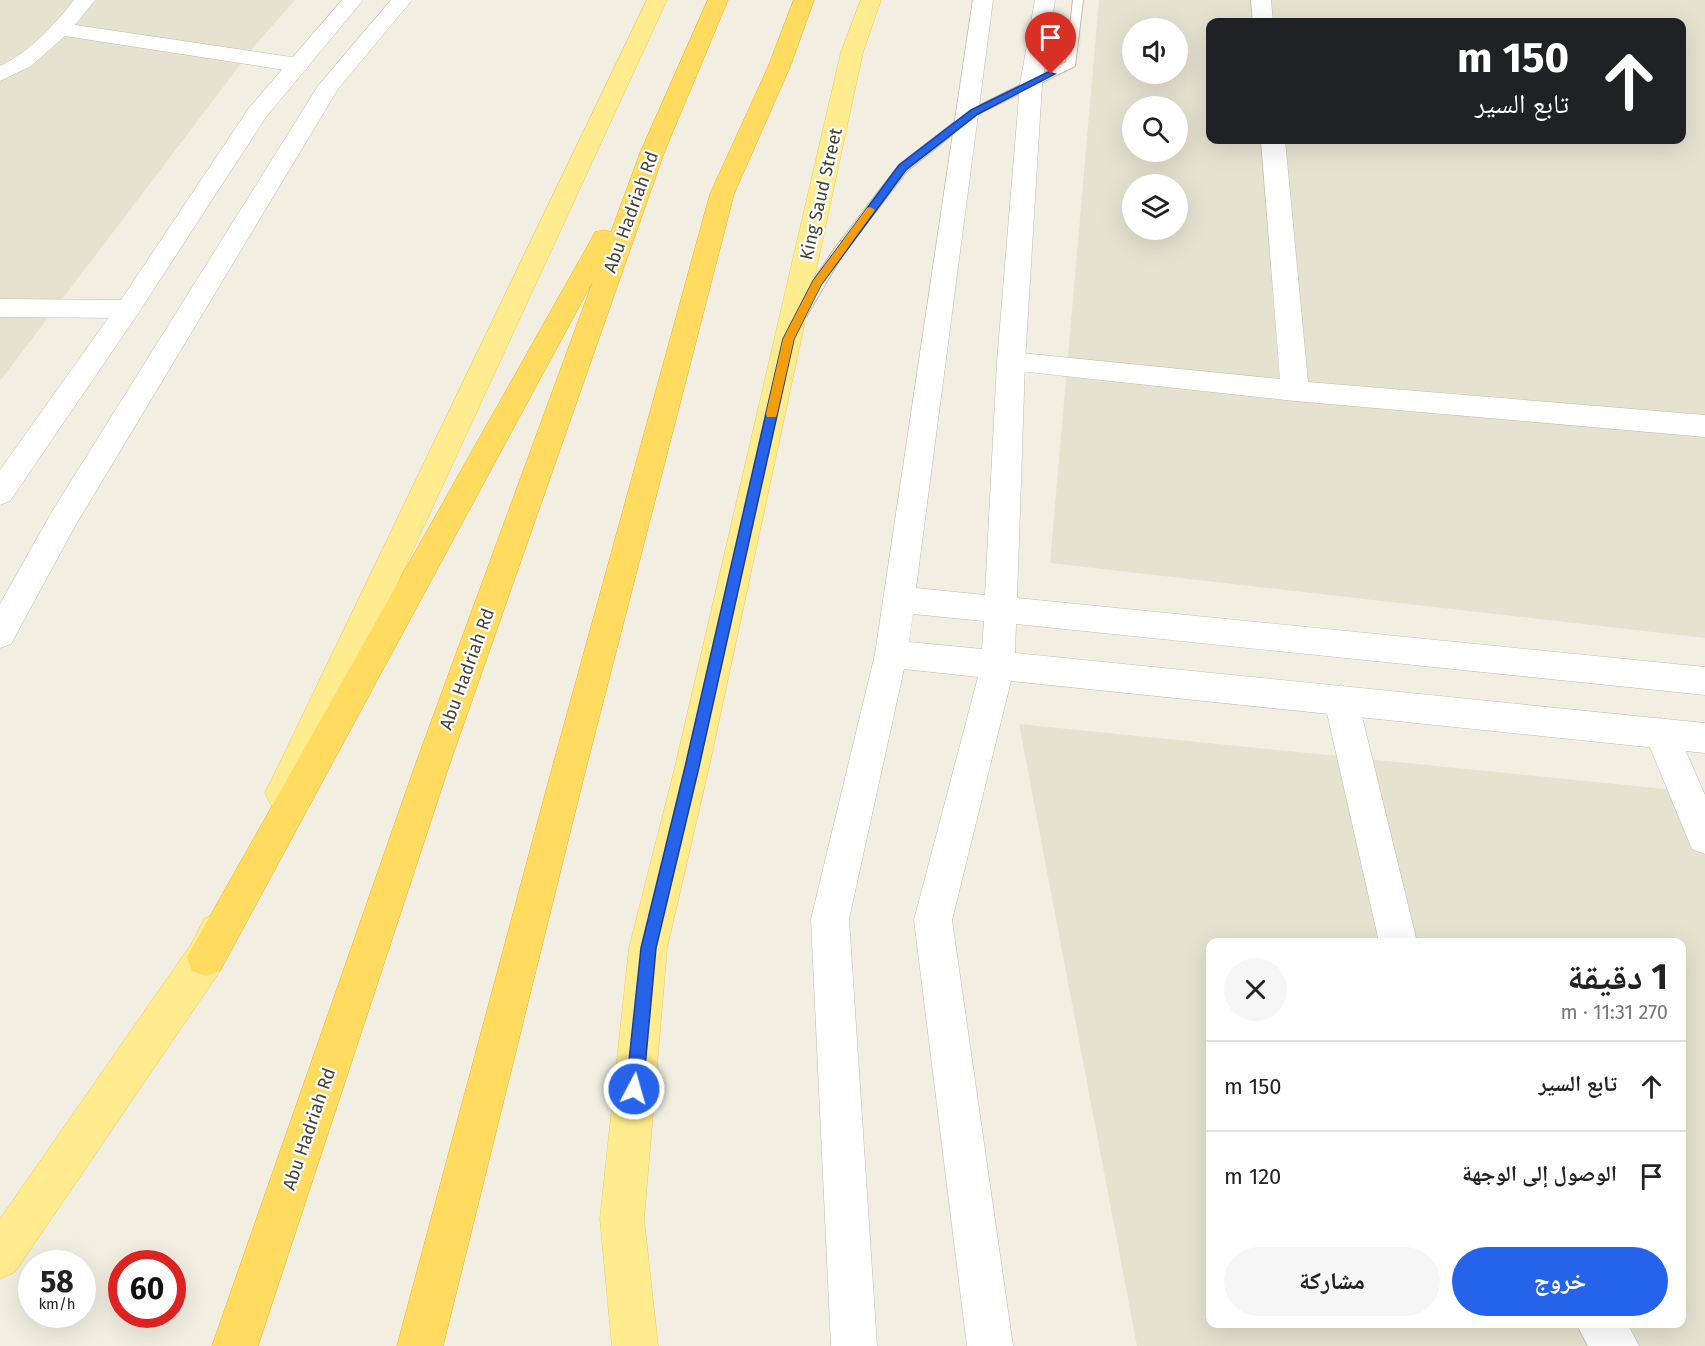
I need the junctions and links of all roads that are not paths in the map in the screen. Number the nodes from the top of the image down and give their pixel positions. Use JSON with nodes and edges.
{"nodes":[{"id":1,"x":85,"y":0,"type":"edge"},
{"id":2,"x":353,"y":0,"type":"edge"},
{"id":3,"x":402,"y":0,"type":"edge"},
{"id":4,"x":657,"y":0,"type":"edge"},
{"id":5,"x":718,"y":0,"type":"edge"},
{"id":6,"x":804,"y":0,"type":"edge"},
{"id":7,"x":871,"y":0,"type":"edge"},
{"id":8,"x":982,"y":0,"type":"edge"},
{"id":9,"x":1045,"y":0,"type":"edge"},
{"id":10,"x":1078,"y":0,"type":"edge"},
{"id":11,"x":1262,"y":0,"type":"edge"},
{"id":12,"x":1263,"y":18,"type":"edge"},
{"id":13,"x":59,"y":29,"type":"junction"},
{"id":14,"x":298,"y":65,"type":"junction"},
{"id":15,"x":0,"y":74,"type":"edge"},
{"id":16,"x":1031,"y":84,"type":"junction"},
{"id":17,"x":965,"y":119,"type":"junction"},
{"id":18,"x":1274,"y":144,"type":"edge"},
{"id":19,"x":652,"y":153,"type":"junction"},
{"id":20,"x":0,"y":308,"type":"edge"},
{"id":21,"x":128,"y":309,"type":"junction"},
{"id":22,"x":788,"y":339,"type":"junction"},
{"id":23,"x":1011,"y":362,"type":"junction"},
{"id":24,"x":1295,"y":391,"type":"junction"},
{"id":25,"x":1705,"y":426,"type":"edge"},
{"id":26,"x":0,"y":493,"type":"edge"},
{"id":27,"x":899,"y":599,"type":"junction"},
{"id":28,"x":1001,"y":609,"type":"junction"},
{"id":29,"x":0,"y":634,"type":"edge"},
{"id":30,"x":891,"y":654,"type":"junction"},
{"id":31,"x":998,"y":664,"type":"junction"},
{"id":32,"x":1705,"y":681,"type":"edge"},
{"id":33,"x":1341,"y":700,"type":"junction"},
{"id":34,"x":1660,"y":733,"type":"junction"},
{"id":35,"x":1705,"y":738,"type":"edge"},
{"id":36,"x":1705,"y":837,"type":"edge"},
{"id":37,"x":1397,"y":938,"type":"edge"},
{"id":38,"x":206,"y":957,"type":"junction"},
{"id":39,"x":0,"y":1257,"type":"edge"},
{"id":40,"x":1602,"y":1328,"type":"edge"},
{"id":41,"x":235,"y":1346,"type":"edge"},
{"id":42,"x":420,"y":1346,"type":"edge"},
{"id":43,"x":635,"y":1346,"type":"edge"},
{"id":44,"x":854,"y":1346,"type":"edge"},
{"id":45,"x":990,"y":1346,"type":"edge"},
{"id":46,"x":1616,"y":1346,"type":"edge"}],
"edges":[{"from":1,"to":13,"type":"street"},
{"from":2,"to":14,"type":"street"},
{"from":3,"to":29,"type":"street"},
{"from":4,"to":38,"type":"main road"},
{"from":5,"to":19,"type":"highway","name":"Abu Hadriah Rd"},
{"from":6,"to":42,"type":"highway"},
{"from":7,"to":22,"type":"main road","name":"King Saud Street"},
{"from":8,"to":17,"type":"street"},
{"from":9,"to":16,"type":"street"},
{"from":10,"to":16,"type":"lane"},
{"from":11,"to":12,"type":"street"},
{"from":13,"to":14,"type":"street"},
{"from":13,"to":15,"type":"street"},
{"from":14,"to":21,"type":"street"},
{"from":16,"to":17,"type":"lane"},
{"from":16,"to":23,"type":"street"},
{"from":17,"to":22,"type":"lane"},
{"from":17,"to":27,"type":"street"},
{"from":18,"to":24,"type":"street"},
{"from":19,"to":38,"type":"highway"},
{"from":19,"to":41,"type":"highway","name":"Abu Hadriah Rd"},
{"from":20,"to":21,"type":"street"},
{"from":21,"to":26,"type":"street"},
{"from":22,"to":43,"type":"main road","name":"King Saud Street"},
{"from":23,"to":24,"type":"street"},
{"from":23,"to":28,"type":"street"},
{"from":24,"to":25,"type":"street"},
{"from":27,"to":28,"type":"street"},
{"from":27,"to":30,"type":"street"},
{"from":28,"to":31,"type":"street"},
{"from":28,"to":32,"type":"street"},
{"from":30,"to":31,"type":"street"},
{"from":30,"to":44,"type":"street"},
{"from":31,"to":33,"type":"street"},
{"from":31,"to":45,"type":"street"},
{"from":33,"to":34,"type":"street"},
{"from":33,"to":37,"type":"street"},
{"from":34,"to":35,"type":"street"},
{"from":34,"to":36,"type":"street"},
{"from":38,"to":39,"type":"main road"},
{"from":40,"to":46,"type":"street"}]}
